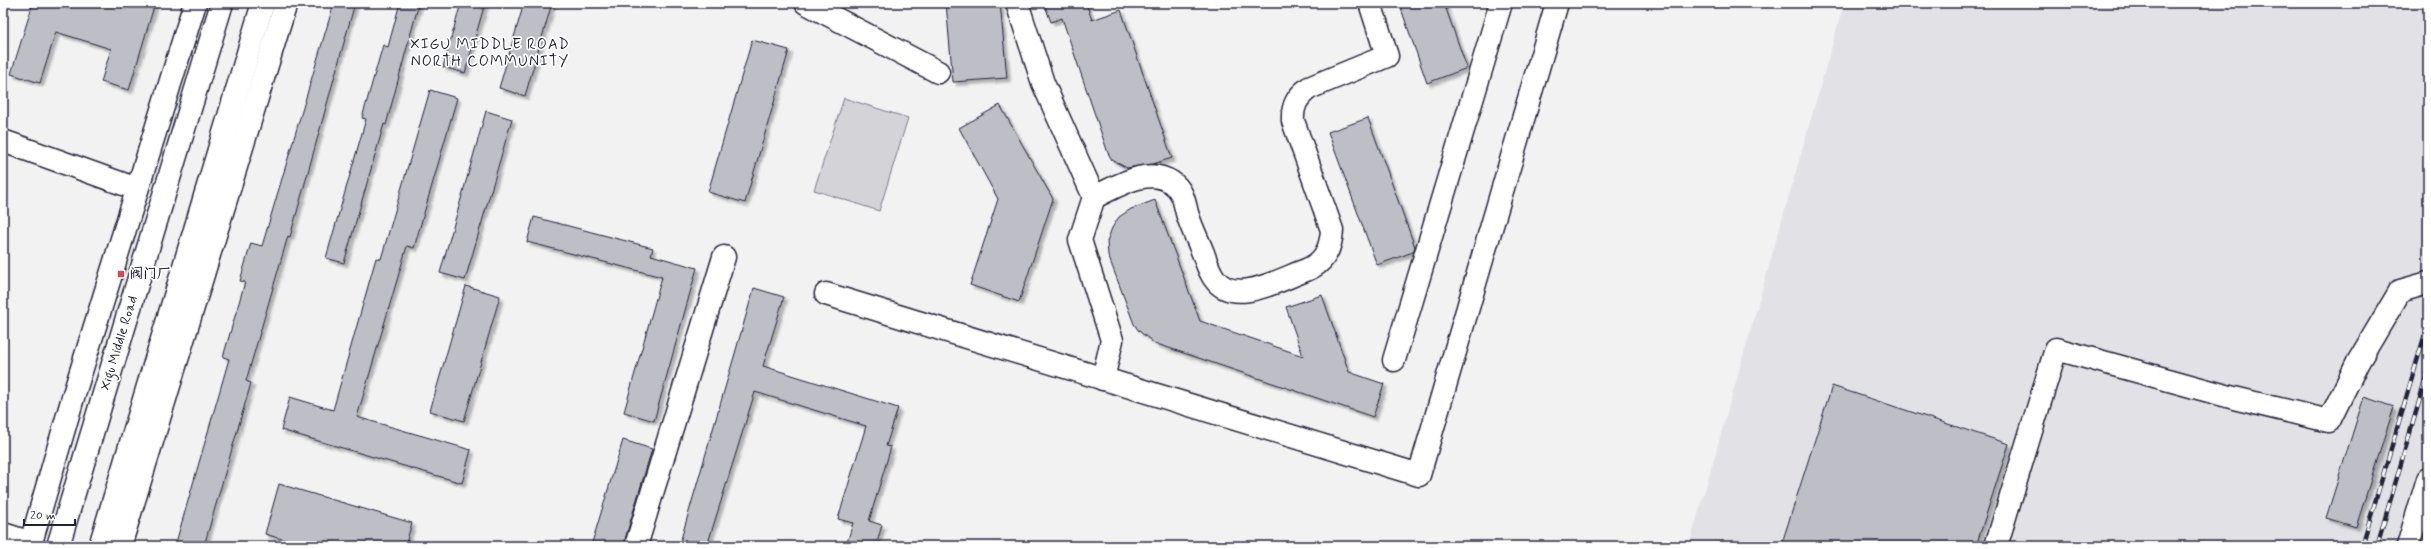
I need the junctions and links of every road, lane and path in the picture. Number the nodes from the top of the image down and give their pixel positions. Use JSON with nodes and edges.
{"nodes":[{"id":1,"x":194,"y":3,"type":"edge"},
{"id":2,"x":222,"y":3,"type":"edge"},
{"id":3,"x":262,"y":3,"type":"edge"},
{"id":4,"x":286,"y":3,"type":"edge"},
{"id":5,"x":806,"y":3,"type":"edge"},
{"id":6,"x":1017,"y":3,"type":"edge"},
{"id":7,"x":1370,"y":3,"type":"edge"},
{"id":8,"x":1501,"y":3,"type":"edge"},
{"id":9,"x":1557,"y":3,"type":"edge"},
{"id":10,"x":938,"y":72,"type":"dead end"},
{"id":11,"x":3,"y":141,"type":"edge"},
{"id":12,"x":137,"y":189,"type":"junction"},
{"id":13,"x":1094,"y":197,"type":"junction"},
{"id":14,"x":724,"y":257,"type":"dead end"},
{"id":15,"x":2428,"y":283,"type":"edge"},
{"id":16,"x":826,"y":294,"type":"dead end"},
{"id":17,"x":1394,"y":360,"type":"dead end"},
{"id":18,"x":1103,"y":379,"type":"junction"},
{"id":19,"x":2428,"y":479,"type":"edge"},
{"id":20,"x":3,"y":534,"type":"edge"},
{"id":21,"x":30,"y":545,"type":"edge"},
{"id":22,"x":58,"y":546,"type":"edge"},
{"id":23,"x":100,"y":546,"type":"edge"},
{"id":24,"x":120,"y":546,"type":"edge"},
{"id":25,"x":636,"y":546,"type":"edge"},
{"id":26,"x":1996,"y":546,"type":"edge"},
{"id":27,"x":2408,"y":546,"type":"edge"}],
"edges":[{"from":1,"to":12,"type":"street"},
{"from":2,"to":22,"type":"street","name":"Xigu Middle Road"},
{"from":3,"to":23,"type":"street"},
{"from":4,"to":24,"type":"street"},
{"from":5,"to":10,"type":"street"},
{"from":6,"to":13,"type":"street"},
{"from":7,"to":13,"type":"street"},
{"from":8,"to":17,"type":"street"},
{"from":9,"to":18,"type":"street"},
{"from":11,"to":12,"type":"street"},
{"from":12,"to":21,"type":"street"},
{"from":13,"to":18,"type":"street"},
{"from":14,"to":25,"type":"street"},
{"from":15,"to":26,"type":"street"},
{"from":16,"to":18,"type":"street"},
{"from":19,"to":27,"type":"street"},
{"from":20,"to":21,"type":"street"}]}
